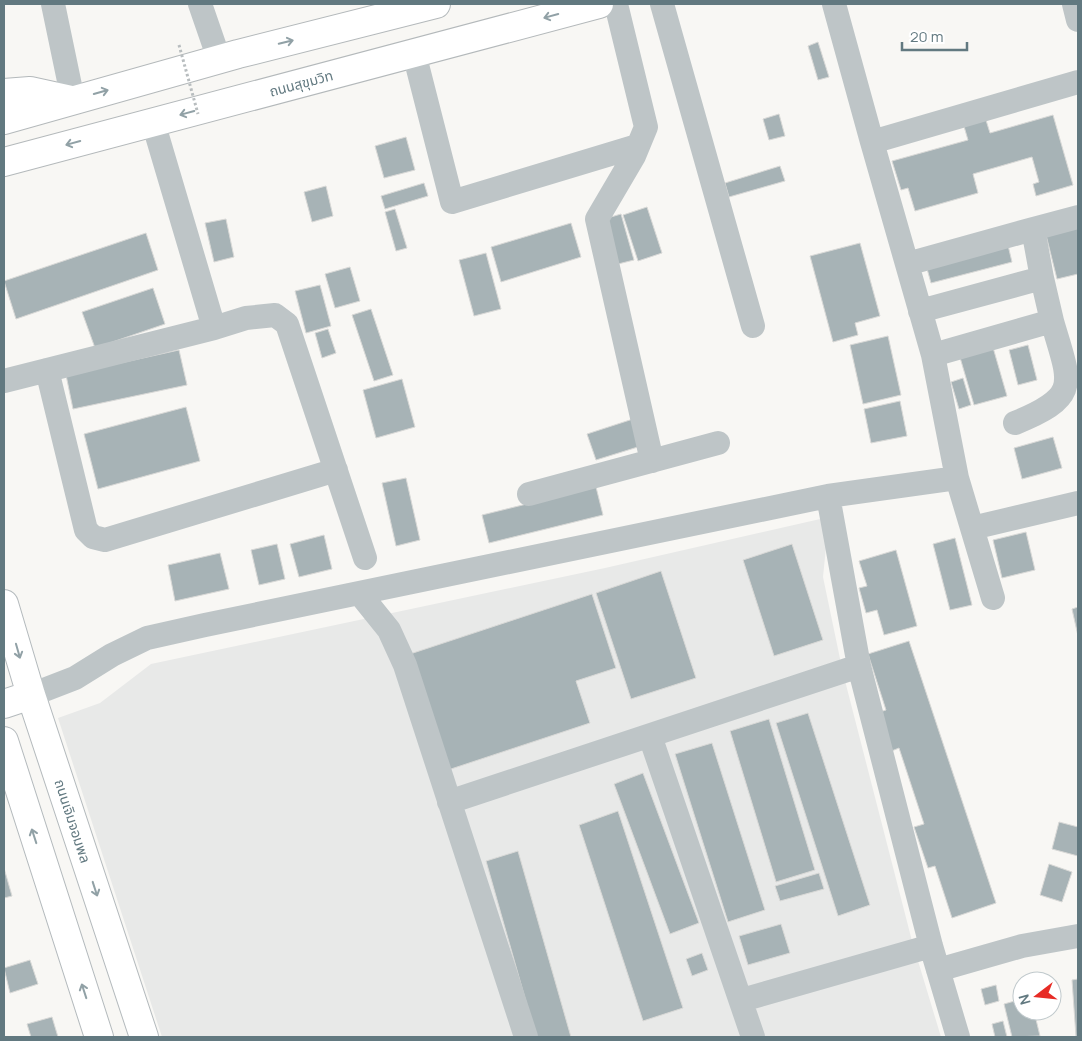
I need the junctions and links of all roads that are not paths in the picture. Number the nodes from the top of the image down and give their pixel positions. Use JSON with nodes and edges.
{"nodes":[{"id":1,"x":52,"y":4,"type":"edge"},
{"id":2,"x":200,"y":4,"type":"edge"},
{"id":3,"x":436,"y":4,"type":"edge"},
{"id":4,"x":598,"y":4,"type":"edge"},
{"id":5,"x":616,"y":4,"type":"edge"},
{"id":6,"x":662,"y":4,"type":"edge"},
{"id":7,"x":834,"y":4,"type":"edge"},
{"id":8,"x":1074,"y":4,"type":"edge"},
{"id":9,"x":1078,"y":20,"type":"edge"},
{"id":10,"x":414,"y":53,"type":"junction"},
{"id":11,"x":219,"y":59,"type":"junction"},
{"id":12,"x":1078,"y":82,"type":"edge"},
{"id":13,"x":4,"y":93,"type":"edge"},
{"id":14,"x":73,"y":100,"type":"junction"},
{"id":15,"x":4,"y":120,"type":"edge"},
{"id":16,"x":153,"y":122,"type":"junction"},
{"id":17,"x":872,"y":142,"type":"junction"},
{"id":18,"x":637,"y":146,"type":"junction"},
{"id":19,"x":4,"y":162,"type":"edge"},
{"id":20,"x":1078,"y":217,"type":"edge"},
{"id":21,"x":1033,"y":229,"type":"junction"},
{"id":22,"x":906,"y":264,"type":"junction"},
{"id":23,"x":1042,"y":278,"type":"junction"},
{"id":24,"x":920,"y":311,"type":"junction"},
{"id":25,"x":1052,"y":321,"type":"junction"},
{"id":26,"x":754,"y":326,"type":"dead end"},
{"id":27,"x":214,"y":328,"type":"junction"},
{"id":28,"x":933,"y":354,"type":"junction"},
{"id":29,"x":47,"y":370,"type":"junction"},
{"id":30,"x":4,"y":381,"type":"edge"},
{"id":31,"x":1014,"y":423,"type":"dead end"},
{"id":32,"x":718,"y":443,"type":"dead end"},
{"id":33,"x":652,"y":461,"type":"junction"},
{"id":34,"x":336,"y":470,"type":"junction"},
{"id":35,"x":957,"y":478,"type":"junction"},
{"id":36,"x":529,"y":494,"type":"dead end"},
{"id":37,"x":828,"y":496,"type":"junction"},
{"id":38,"x":1078,"y":503,"type":"edge"},
{"id":39,"x":972,"y":528,"type":"junction"},
{"id":40,"x":365,"y":558,"type":"dead end"},
{"id":41,"x":360,"y":594,"type":"junction"},
{"id":42,"x":993,"y":598,"type":"dead end"},
{"id":43,"x":4,"y":604,"type":"edge"},
{"id":44,"x":859,"y":666,"type":"junction"},
{"id":45,"x":31,"y":696,"type":"junction"},
{"id":46,"x":4,"y":704,"type":"edge"},
{"id":47,"x":650,"y":736,"type":"junction"},
{"id":48,"x":4,"y":741,"type":"edge"},
{"id":49,"x":450,"y":802,"type":"junction"},
{"id":50,"x":1078,"y":936,"type":"edge"},
{"id":51,"x":930,"y":946,"type":"junction"},
{"id":52,"x":938,"y":970,"type":"junction"},
{"id":53,"x":742,"y":1000,"type":"junction"},
{"id":54,"x":747,"y":1036,"type":"edge"},
{"id":55,"x":99,"y":1037,"type":"edge"},
{"id":56,"x":144,"y":1037,"type":"edge"},
{"id":57,"x":526,"y":1037,"type":"edge"},
{"id":58,"x":958,"y":1037,"type":"edge"}],
"edges":[{"from":1,"to":14,"type":"lane"},
{"from":2,"to":11,"type":"lane"},
{"from":11,"to":3,"type":"main road","one_way":true},
{"from":4,"to":10,"type":"main road","name":"ถนนสุขุมวิท","one_way":true},
{"from":5,"to":18,"type":"lane"},
{"from":6,"to":26,"type":"lane"},
{"from":7,"to":17,"type":"lane"},
{"from":8,"to":9,"type":"lane"},
{"from":10,"to":16,"type":"main road","name":"ถนนสุขุมวิท","one_way":true},
{"from":10,"to":18,"type":"lane"},
{"from":14,"to":11,"type":"main road","one_way":true},
{"from":12,"to":17,"type":"lane"},
{"from":13,"to":14,"type":"main road"},
{"from":14,"to":15,"type":"main road"},
{"from":16,"to":19,"type":"main road","name":"ถนนสุขุมวิท","one_way":true},
{"from":16,"to":27,"type":"lane"},
{"from":17,"to":22,"type":"lane"},
{"from":18,"to":33,"type":"lane"},
{"from":20,"to":21,"type":"lane"},
{"from":21,"to":22,"type":"lane"},
{"from":21,"to":23,"type":"lane"},
{"from":22,"to":24,"type":"lane"},
{"from":23,"to":24,"type":"lane"},
{"from":23,"to":25,"type":"lane"},
{"from":24,"to":28,"type":"lane"},
{"from":25,"to":28,"type":"lane"},
{"from":25,"to":31,"type":"lane"},
{"from":27,"to":29,"type":"lane"},
{"from":27,"to":34,"type":"lane"},
{"from":28,"to":35,"type":"lane"},
{"from":29,"to":30,"type":"lane"},
{"from":29,"to":34,"type":"lane"},
{"from":32,"to":33,"type":"lane"},
{"from":33,"to":36,"type":"lane"},
{"from":34,"to":40,"type":"lane"},
{"from":35,"to":37,"type":"lane"},
{"from":35,"to":39,"type":"lane"},
{"from":37,"to":41,"type":"lane"},
{"from":37,"to":44,"type":"lane"},
{"from":38,"to":39,"type":"lane"},
{"from":39,"to":42,"type":"lane"},
{"from":41,"to":45,"type":"lane"},
{"from":41,"to":49,"type":"lane"},
{"from":43,"to":45,"type":"main road","name":"ถนนเจิมจอมพล","one_way":true},
{"from":44,"to":47,"type":"lane"},
{"from":44,"to":51,"type":"lane"},
{"from":45,"to":46,"type":"main road"},
{"from":45,"to":56,"type":"main road","name":"ถนนเจิมจอมพล","one_way":true},
{"from":47,"to":49,"type":"lane"},
{"from":47,"to":53,"type":"lane"},
{"from":55,"to":48,"type":"main road","one_way":true},
{"from":49,"to":57,"type":"lane"},
{"from":50,"to":52,"type":"lane"},
{"from":51,"to":52,"type":"lane"},
{"from":51,"to":53,"type":"lane"},
{"from":52,"to":58,"type":"lane"},
{"from":53,"to":54,"type":"lane"}]}
